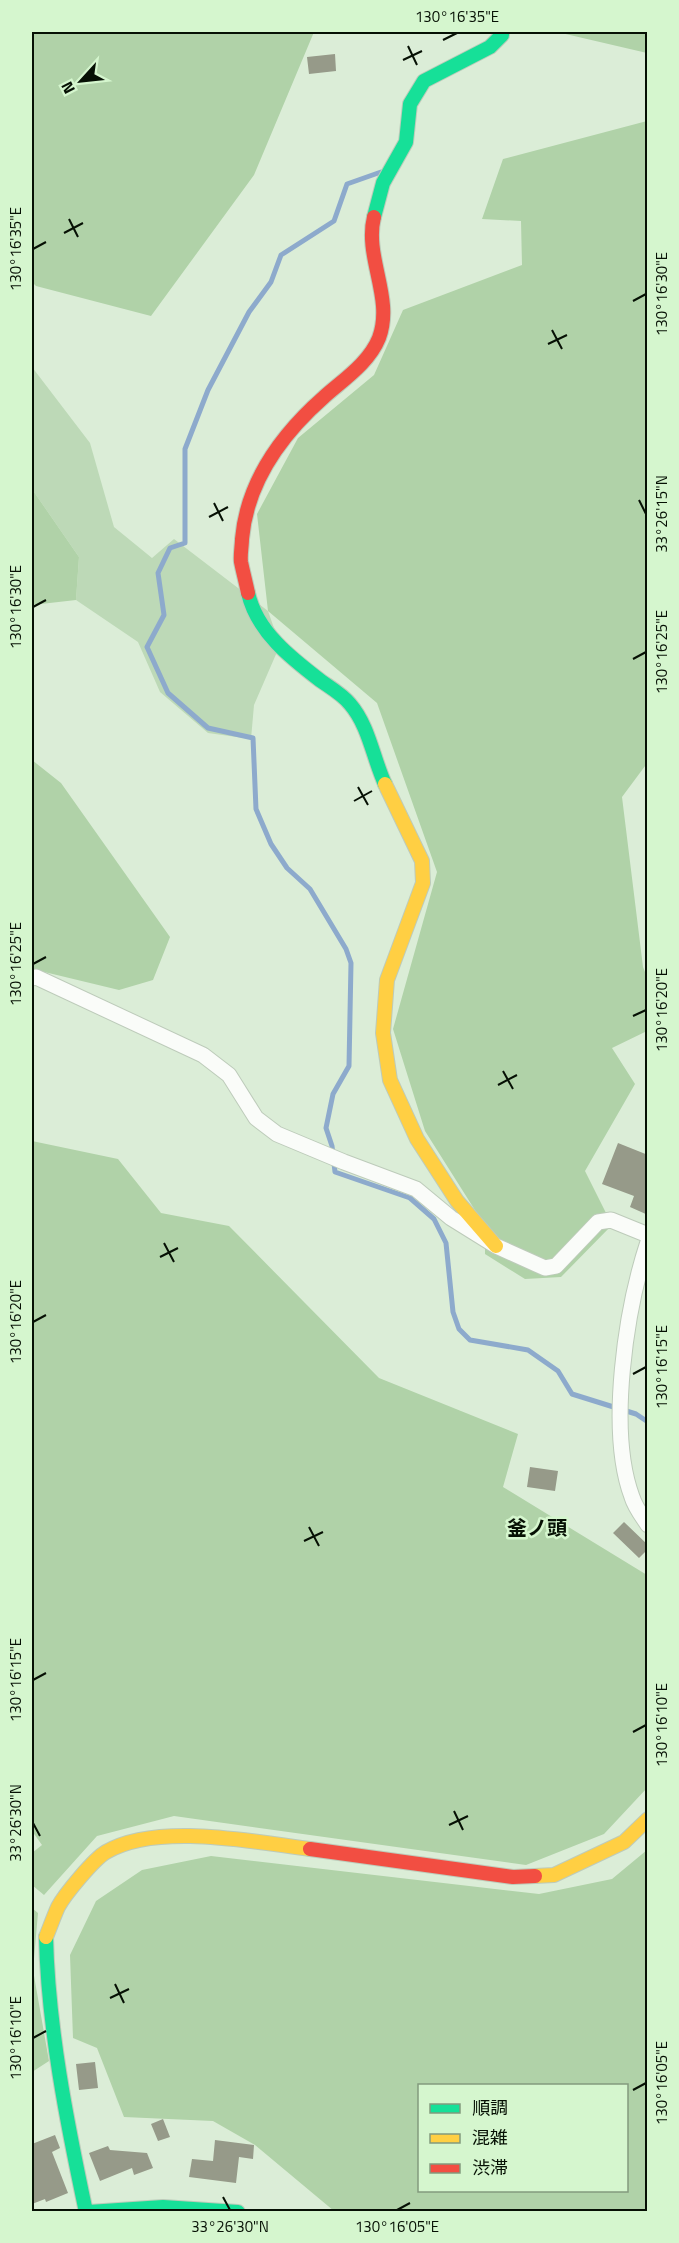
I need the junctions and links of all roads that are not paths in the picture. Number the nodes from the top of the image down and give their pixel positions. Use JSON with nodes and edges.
{"nodes":[{"id":1,"x":502,"y":32,"type":"edge"},
{"id":2,"x":32,"y":978,"type":"edge"},
{"id":3,"x":648,"y":1235,"type":"edge"},
{"id":4,"x":648,"y":1242,"type":"edge"},
{"id":5,"x":496,"y":1246,"type":"junction"},
{"id":6,"x":632,"y":1498,"type":"junction"},
{"id":7,"x":648,"y":1513,"type":"edge"},
{"id":8,"x":648,"y":1525,"type":"edge"},
{"id":9,"x":648,"y":1819,"type":"edge"},
{"id":10,"x":87,"y":2211,"type":"edge"},
{"id":11,"x":238,"y":2211,"type":"edge"}],
"edges":[{"from":1,"to":5,"type":"main road"},
{"from":2,"to":5,"type":"street"},
{"from":3,"to":5,"type":"street"},
{"from":4,"to":6,"type":"street"},
{"from":6,"to":7,"type":"street"},
{"from":6,"to":8,"type":"street"},
{"from":9,"to":10,"type":"main road"},
{"from":10,"to":11,"type":"main road"}]}
